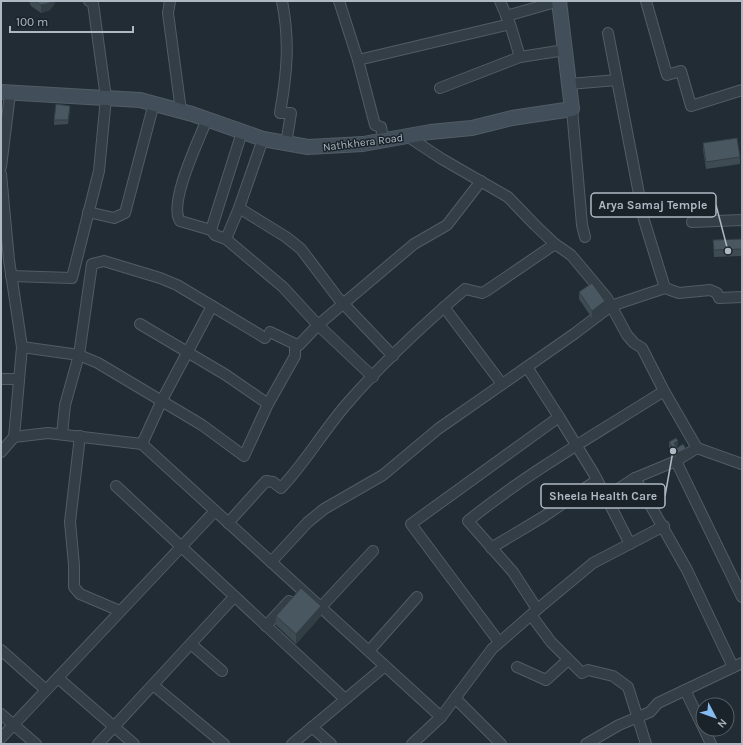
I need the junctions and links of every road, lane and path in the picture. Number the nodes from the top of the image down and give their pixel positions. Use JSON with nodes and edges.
{"nodes":[{"id":1,"x":170,"y":1,"type":"edge"},
{"id":2,"x":282,"y":1,"type":"edge"},
{"id":3,"x":339,"y":1,"type":"edge"},
{"id":4,"x":500,"y":1,"type":"edge"},
{"id":5,"x":559,"y":1,"type":"edge"},
{"id":6,"x":646,"y":1,"type":"edge"},
{"id":7,"x":93,"y":2,"type":"edge"},
{"id":8,"x":508,"y":20,"type":"junction"},
{"id":9,"x":608,"y":33,"type":"dead end"},
{"id":10,"x":565,"y":50,"type":"junction"},
{"id":11,"x":520,"y":57,"type":"junction"},
{"id":12,"x":358,"y":60,"type":"junction"},
{"id":13,"x":617,"y":80,"type":"junction"},
{"id":14,"x":569,"y":84,"type":"junction"},
{"id":15,"x":440,"y":88,"type":"dead end"},
{"id":16,"x":742,"y":90,"type":"edge"},
{"id":17,"x":6,"y":93,"type":"edge"},
{"id":18,"x":106,"y":98,"type":"junction"},
{"id":19,"x":154,"y":103,"type":"junction"},
{"id":20,"x":572,"y":110,"type":"junction"},
{"id":21,"x":181,"y":111,"type":"junction"},
{"id":22,"x":208,"y":119,"type":"junction"},
{"id":23,"x":242,"y":132,"type":"junction"},
{"id":24,"x":407,"y":136,"type":"junction"},
{"id":25,"x":263,"y":139,"type":"junction"},
{"id":26,"x":383,"y":139,"type":"junction"},
{"id":27,"x":286,"y":144,"type":"junction"},
{"id":28,"x":1,"y":167,"type":"edge"},
{"id":29,"x":1,"y":174,"type":"edge"},
{"id":30,"x":481,"y":181,"type":"junction"},
{"id":31,"x":239,"y":208,"type":"junction"},
{"id":32,"x":88,"y":212,"type":"junction"},
{"id":33,"x":742,"y":220,"type":"edge"},
{"id":34,"x":692,"y":222,"type":"dead end"},
{"id":35,"x":211,"y":230,"type":"junction"},
{"id":36,"x":585,"y":237,"type":"dead end"},
{"id":37,"x":226,"y":239,"type":"junction"},
{"id":38,"x":555,"y":244,"type":"junction"},
{"id":39,"x":5,"y":260,"type":"edge"},
{"id":40,"x":11,"y":276,"type":"junction"},
{"id":41,"x":665,"y":288,"type":"junction"},
{"id":42,"x":742,"y":298,"type":"edge"},
{"id":43,"x":344,"y":304,"type":"junction"},
{"id":44,"x":212,"y":306,"type":"junction"},
{"id":45,"x":611,"y":306,"type":"junction"},
{"id":46,"x":444,"y":307,"type":"junction"},
{"id":47,"x":140,"y":324,"type":"dead end"},
{"id":48,"x":318,"y":325,"type":"junction"},
{"id":49,"x":295,"y":344,"type":"junction"},
{"id":50,"x":22,"y":347,"type":"junction"},
{"id":51,"x":187,"y":353,"type":"junction"},
{"id":52,"x":79,"y":355,"type":"junction"},
{"id":53,"x":393,"y":356,"type":"junction"},
{"id":54,"x":526,"y":366,"type":"junction"},
{"id":55,"x":373,"y":377,"type":"junction"},
{"id":56,"x":19,"y":378,"type":"junction"},
{"id":57,"x":1,"y":379,"type":"edge"},
{"id":58,"x":502,"y":384,"type":"junction"},
{"id":59,"x":664,"y":392,"type":"junction"},
{"id":60,"x":162,"y":400,"type":"junction"},
{"id":61,"x":268,"y":404,"type":"junction"},
{"id":62,"x":559,"y":417,"type":"junction"},
{"id":63,"x":62,"y":434,"type":"junction"},
{"id":64,"x":80,"y":436,"type":"junction"},
{"id":65,"x":14,"y":437,"type":"junction"},
{"id":66,"x":142,"y":444,"type":"junction"},
{"id":67,"x":577,"y":446,"type":"junction"},
{"id":68,"x":698,"y":448,"type":"junction"},
{"id":69,"x":1,"y":452,"type":"edge"},
{"id":70,"x":676,"y":461,"type":"junction"},
{"id":71,"x":742,"y":464,"type":"edge"},
{"id":72,"x":635,"y":478,"type":"junction"},
{"id":73,"x":597,"y":480,"type":"junction"},
{"id":74,"x":116,"y":486,"type":"dead end"},
{"id":75,"x":606,"y":497,"type":"junction"},
{"id":76,"x":215,"y":511,"type":"junction"},
{"id":77,"x":228,"y":523,"type":"junction"},
{"id":78,"x":664,"y":526,"type":"junction"},
{"id":79,"x":630,"y":544,"type":"junction"},
{"id":80,"x":180,"y":548,"type":"junction"},
{"id":81,"x":491,"y":548,"type":"junction"},
{"id":82,"x":373,"y":551,"type":"dead end"},
{"id":83,"x":271,"y":562,"type":"junction"},
{"id":84,"x":301,"y":589,"type":"junction"},
{"id":85,"x":742,"y":596,"type":"edge"},
{"id":86,"x":234,"y":597,"type":"junction"},
{"id":87,"x":417,"y":597,"type":"dead end"},
{"id":88,"x":320,"y":607,"type":"junction"},
{"id":89,"x":120,"y":612,"type":"junction"},
{"id":90,"x":534,"y":612,"type":"junction"},
{"id":91,"x":266,"y":626,"type":"junction"},
{"id":92,"x":499,"y":642,"type":"junction"},
{"id":93,"x":191,"y":644,"type":"junction"},
{"id":94,"x":1,"y":650,"type":"edge"},
{"id":95,"x":369,"y":651,"type":"junction"},
{"id":96,"x":568,"y":660,"type":"junction"},
{"id":97,"x":737,"y":665,"type":"edge"},
{"id":98,"x":385,"y":666,"type":"junction"},
{"id":99,"x":517,"y":667,"type":"dead end"},
{"id":100,"x":222,"y":671,"type":"dead end"},
{"id":101,"x":58,"y":678,"type":"junction"},
{"id":102,"x":153,"y":684,"type":"junction"},
{"id":103,"x":46,"y":690,"type":"junction"},
{"id":104,"x":686,"y":690,"type":"junction"},
{"id":105,"x":455,"y":698,"type":"junction"},
{"id":106,"x":345,"y":699,"type":"junction"},
{"id":107,"x":695,"y":710,"type":"edge"},
{"id":108,"x":1,"y":714,"type":"edge"},
{"id":109,"x":441,"y":717,"type":"junction"},
{"id":110,"x":636,"y":718,"type":"junction"},
{"id":111,"x":14,"y":725,"type":"junction"},
{"id":112,"x":114,"y":727,"type":"junction"},
{"id":113,"x":312,"y":727,"type":"junction"},
{"id":114,"x":1,"y":738,"type":"edge"},
{"id":115,"x":36,"y":744,"type":"edge"},
{"id":116,"x":98,"y":744,"type":"edge"},
{"id":117,"x":134,"y":744,"type":"edge"},
{"id":118,"x":224,"y":744,"type":"edge"},
{"id":119,"x":292,"y":744,"type":"edge"},
{"id":120,"x":331,"y":744,"type":"edge"},
{"id":121,"x":412,"y":744,"type":"edge"},
{"id":122,"x":501,"y":744,"type":"edge"},
{"id":123,"x":586,"y":744,"type":"edge"},
{"id":124,"x":646,"y":744,"type":"edge"}],
"edges":[{"from":1,"to":21,"type":"street"},
{"from":2,"to":27,"type":"street"},
{"from":3,"to":12,"type":"street"},
{"from":4,"to":8,"type":"street"},
{"from":5,"to":8,"type":"street"},
{"from":5,"to":10,"type":"street"},
{"from":6,"to":16,"type":"street"},
{"from":7,"to":18,"type":"street"},
{"from":8,"to":11,"type":"street"},
{"from":8,"to":12,"type":"street"},
{"from":9,"to":13,"type":"street"},
{"from":10,"to":11,"type":"street"},
{"from":10,"to":14,"type":"street"},
{"from":11,"to":15,"type":"street"},
{"from":12,"to":26,"type":"street"},
{"from":13,"to":14,"type":"street"},
{"from":13,"to":41,"type":"street"},
{"from":14,"to":20,"type":"street"},
{"from":17,"to":18,"type":"street","name":"Nathkhera Road"},
{"from":17,"to":28,"type":"street"},
{"from":18,"to":19,"type":"street","name":"Nathkhera Road"},
{"from":18,"to":32,"type":"street"},
{"from":19,"to":21,"type":"street","name":"Nathkhera Road"},
{"from":19,"to":32,"type":"street"},
{"from":20,"to":24,"type":"street","name":"Nathkhera Road"},
{"from":20,"to":36,"type":"street"},
{"from":21,"to":22,"type":"street","name":"Nathkhera Road"},
{"from":22,"to":23,"type":"street","name":"Nathkhera Road"},
{"from":22,"to":35,"type":"street"},
{"from":23,"to":25,"type":"street","name":"Nathkhera Road"},
{"from":23,"to":35,"type":"street"},
{"from":24,"to":26,"type":"street","name":"Nathkhera Road"},
{"from":24,"to":30,"type":"street"},
{"from":25,"to":27,"type":"street","name":"Nathkhera Road"},
{"from":25,"to":31,"type":"street"},
{"from":26,"to":27,"type":"street","name":"Nathkhera Road"},
{"from":29,"to":39,"type":"street"},
{"from":30,"to":38,"type":"street"},
{"from":30,"to":43,"type":"street"},
{"from":31,"to":37,"type":"street"},
{"from":31,"to":43,"type":"street"},
{"from":32,"to":40,"type":"street"},
{"from":33,"to":34,"type":"street"},
{"from":35,"to":37,"type":"street"},
{"from":37,"to":48,"type":"street"},
{"from":38,"to":45,"type":"street"},
{"from":38,"to":46,"type":"street"},
{"from":39,"to":40,"type":"street"},
{"from":40,"to":50,"type":"street"},
{"from":41,"to":42,"type":"street"},
{"from":41,"to":45,"type":"street"},
{"from":43,"to":48,"type":"street"},
{"from":43,"to":53,"type":"street"},
{"from":44,"to":49,"type":"street"},
{"from":44,"to":51,"type":"street"},
{"from":44,"to":52,"type":"street"},
{"from":45,"to":54,"type":"street"},
{"from":45,"to":59,"type":"street"},
{"from":46,"to":53,"type":"street"},
{"from":46,"to":58,"type":"street"},
{"from":47,"to":51,"type":"street"},
{"from":48,"to":49,"type":"street"},
{"from":48,"to":55,"type":"street"},
{"from":49,"to":61,"type":"street"},
{"from":50,"to":52,"type":"street"},
{"from":50,"to":56,"type":"street"},
{"from":51,"to":60,"type":"street"},
{"from":51,"to":61,"type":"street"},
{"from":52,"to":60,"type":"street"},
{"from":52,"to":63,"type":"street"},
{"from":53,"to":55,"type":"street"},
{"from":54,"to":58,"type":"street"},
{"from":54,"to":62,"type":"street"},
{"from":55,"to":77,"type":"street"},
{"from":56,"to":57,"type":"street"},
{"from":56,"to":65,"type":"street"},
{"from":58,"to":83,"type":"street"},
{"from":59,"to":67,"type":"street"},
{"from":59,"to":68,"type":"street"},
{"from":60,"to":61,"type":"street"},
{"from":60,"to":66,"type":"street"},
{"from":62,"to":67,"type":"street"},
{"from":62,"to":92,"type":"street"},
{"from":63,"to":64,"type":"street"},
{"from":63,"to":65,"type":"street"},
{"from":64,"to":66,"type":"street"},
{"from":64,"to":89,"type":"street"},
{"from":65,"to":69,"type":"street"},
{"from":66,"to":76,"type":"street"},
{"from":67,"to":73,"type":"street"},
{"from":67,"to":81,"type":"street"},
{"from":68,"to":70,"type":"street"},
{"from":68,"to":71,"type":"street"},
{"from":70,"to":72,"type":"street"},
{"from":70,"to":85,"type":"street"},
{"from":72,"to":75,"type":"street"},
{"from":72,"to":78,"type":"street"},
{"from":73,"to":75,"type":"street"},
{"from":73,"to":81,"type":"street"},
{"from":74,"to":80,"type":"street"},
{"from":75,"to":79,"type":"street"},
{"from":76,"to":77,"type":"street"},
{"from":76,"to":80,"type":"street"},
{"from":77,"to":83,"type":"street"},
{"from":78,"to":79,"type":"street"},
{"from":78,"to":97,"type":"street"},
{"from":79,"to":90,"type":"street"},
{"from":80,"to":86,"type":"street"},
{"from":80,"to":89,"type":"street"},
{"from":81,"to":90,"type":"street"},
{"from":82,"to":88,"type":"street"},
{"from":83,"to":84,"type":"street"},
{"from":84,"to":88,"type":"street"},
{"from":84,"to":91,"type":"street"},
{"from":86,"to":91,"type":"street"},
{"from":86,"to":93,"type":"street"},
{"from":87,"to":95,"type":"street"},
{"from":88,"to":95,"type":"street"},
{"from":89,"to":101,"type":"street"},
{"from":90,"to":92,"type":"street"},
{"from":90,"to":96,"type":"street"},
{"from":91,"to":106,"type":"street"},
{"from":92,"to":105,"type":"street"},
{"from":93,"to":100,"type":"street"},
{"from":93,"to":102,"type":"street"},
{"from":94,"to":103,"type":"street"},
{"from":95,"to":98,"type":"street"},
{"from":96,"to":99,"type":"street"},
{"from":96,"to":110,"type":"street"},
{"from":97,"to":104,"type":"street"},
{"from":98,"to":106,"type":"street"},
{"from":98,"to":109,"type":"street"},
{"from":101,"to":103,"type":"street"},
{"from":101,"to":112,"type":"street"},
{"from":102,"to":112,"type":"street"},
{"from":102,"to":118,"type":"street"},
{"from":103,"to":111,"type":"street"},
{"from":104,"to":107,"type":"street"},
{"from":104,"to":110,"type":"street"},
{"from":105,"to":109,"type":"street"},
{"from":105,"to":122,"type":"street"},
{"from":106,"to":113,"type":"street"},
{"from":108,"to":111,"type":"street"},
{"from":109,"to":121,"type":"street"},
{"from":110,"to":123,"type":"street"},
{"from":110,"to":124,"type":"street"},
{"from":111,"to":114,"type":"street"},
{"from":111,"to":115,"type":"street"},
{"from":112,"to":116,"type":"street"},
{"from":112,"to":117,"type":"street"},
{"from":113,"to":119,"type":"street"},
{"from":113,"to":120,"type":"street"}]}
